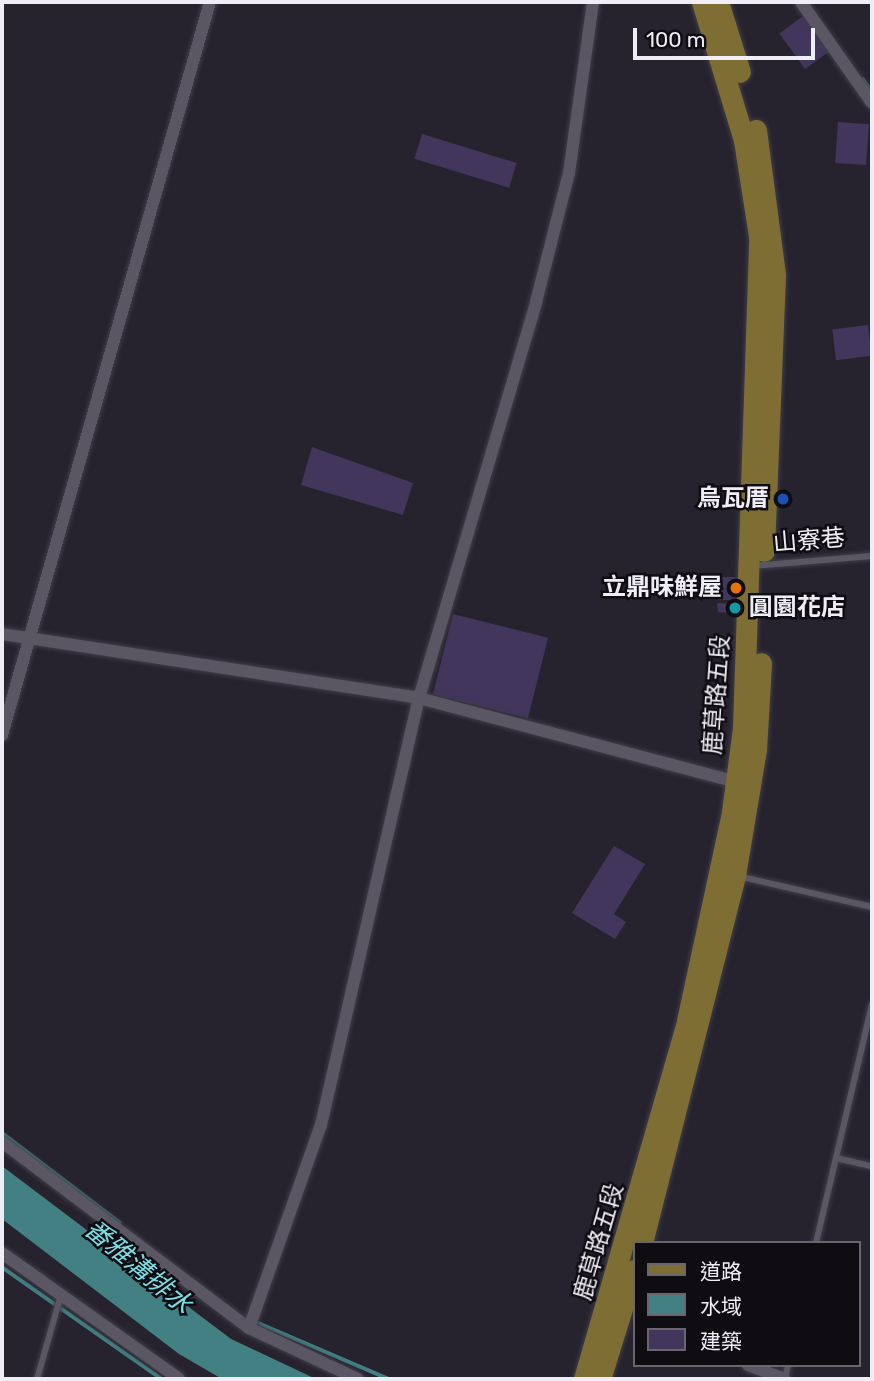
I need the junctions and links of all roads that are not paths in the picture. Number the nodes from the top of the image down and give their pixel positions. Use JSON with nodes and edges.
{"nodes":[{"id":1,"x":210,"y":2,"type":"edge"},
{"id":2,"x":593,"y":2,"type":"edge"},
{"id":3,"x":702,"y":2,"type":"edge"},
{"id":4,"x":718,"y":2,"type":"edge"},
{"id":5,"x":800,"y":2,"type":"edge"},
{"id":6,"x":872,"y":103,"type":"edge"},
{"id":7,"x":872,"y":555,"type":"edge"},
{"id":8,"x":757,"y":566,"type":"junction"},
{"id":9,"x":2,"y":634,"type":"edge"},
{"id":10,"x":28,"y":639,"type":"junction"},
{"id":11,"x":419,"y":698,"type":"junction"},
{"id":12,"x":2,"y":735,"type":"edge"},
{"id":13,"x":737,"y":782,"type":"junction"},
{"id":14,"x":727,"y":873,"type":"junction"},
{"id":15,"x":872,"y":907,"type":"edge"},
{"id":16,"x":872,"y":1004,"type":"edge"},
{"id":17,"x":2,"y":1142,"type":"edge"},
{"id":18,"x":836,"y":1158,"type":"junction"},
{"id":19,"x":872,"y":1166,"type":"edge"},
{"id":20,"x":637,"y":1241,"type":"edge"},
{"id":21,"x":642,"y":1241,"type":"edge"},
{"id":22,"x":816,"y":1241,"type":"edge"},
{"id":23,"x":2,"y":1253,"type":"edge"},
{"id":24,"x":632,"y":1262,"type":"edge"},
{"id":25,"x":632,"y":1277,"type":"edge"},
{"id":26,"x":60,"y":1298,"type":"junction"},
{"id":27,"x":620,"y":1316,"type":"edge"},
{"id":28,"x":249,"y":1328,"type":"junction"},
{"id":29,"x":753,"y":1367,"type":"edge"},
{"id":30,"x":37,"y":1379,"type":"edge"},
{"id":31,"x":179,"y":1379,"type":"edge"},
{"id":32,"x":358,"y":1379,"type":"edge"},
{"id":33,"x":584,"y":1379,"type":"edge"},
{"id":34,"x":600,"y":1379,"type":"edge"},
{"id":35,"x":784,"y":1379,"type":"edge"}],
"edges":[{"from":1,"to":10,"type":"street"},
{"from":2,"to":11,"type":"street"},
{"from":3,"to":8,"type":"main road","name":"鹿草路五段"},
{"from":4,"to":8,"type":"main road","name":"鹿草路五段"},
{"from":5,"to":6,"type":"street"},
{"from":7,"to":8,"type":"lane","name":"山寮巷"},
{"from":8,"to":13,"type":"main road","name":"鹿草路五段"},
{"from":8,"to":14,"type":"main road","name":"鹿草路五段"},
{"from":9,"to":10,"type":"street"},
{"from":10,"to":11,"type":"street"},
{"from":10,"to":12,"type":"street"},
{"from":11,"to":13,"type":"street"},
{"from":11,"to":28,"type":"street"},
{"from":13,"to":14,"type":"main road","name":"鹿草路五段"},
{"from":14,"to":15,"type":"lane"},
{"from":14,"to":20,"type":"main road","name":"鹿草路五段"},
{"from":14,"to":21,"type":"main road","name":"鹿草路五段"},
{"from":16,"to":18,"type":"lane"},
{"from":17,"to":28,"type":"street"},
{"from":18,"to":19,"type":"lane"},
{"from":18,"to":22,"type":"lane"},
{"from":23,"to":26,"type":"street"},
{"from":24,"to":27,"type":"main road","name":"鹿草路五段"},
{"from":25,"to":27,"type":"main road","name":"鹿草路五段"},
{"from":26,"to":30,"type":"lane"},
{"from":26,"to":31,"type":"street"},
{"from":27,"to":33,"type":"main road","name":"鹿草路五段"},
{"from":27,"to":34,"type":"main road","name":"鹿草路五段"},
{"from":28,"to":32,"type":"street"},
{"from":29,"to":35,"type":"street"}]}
